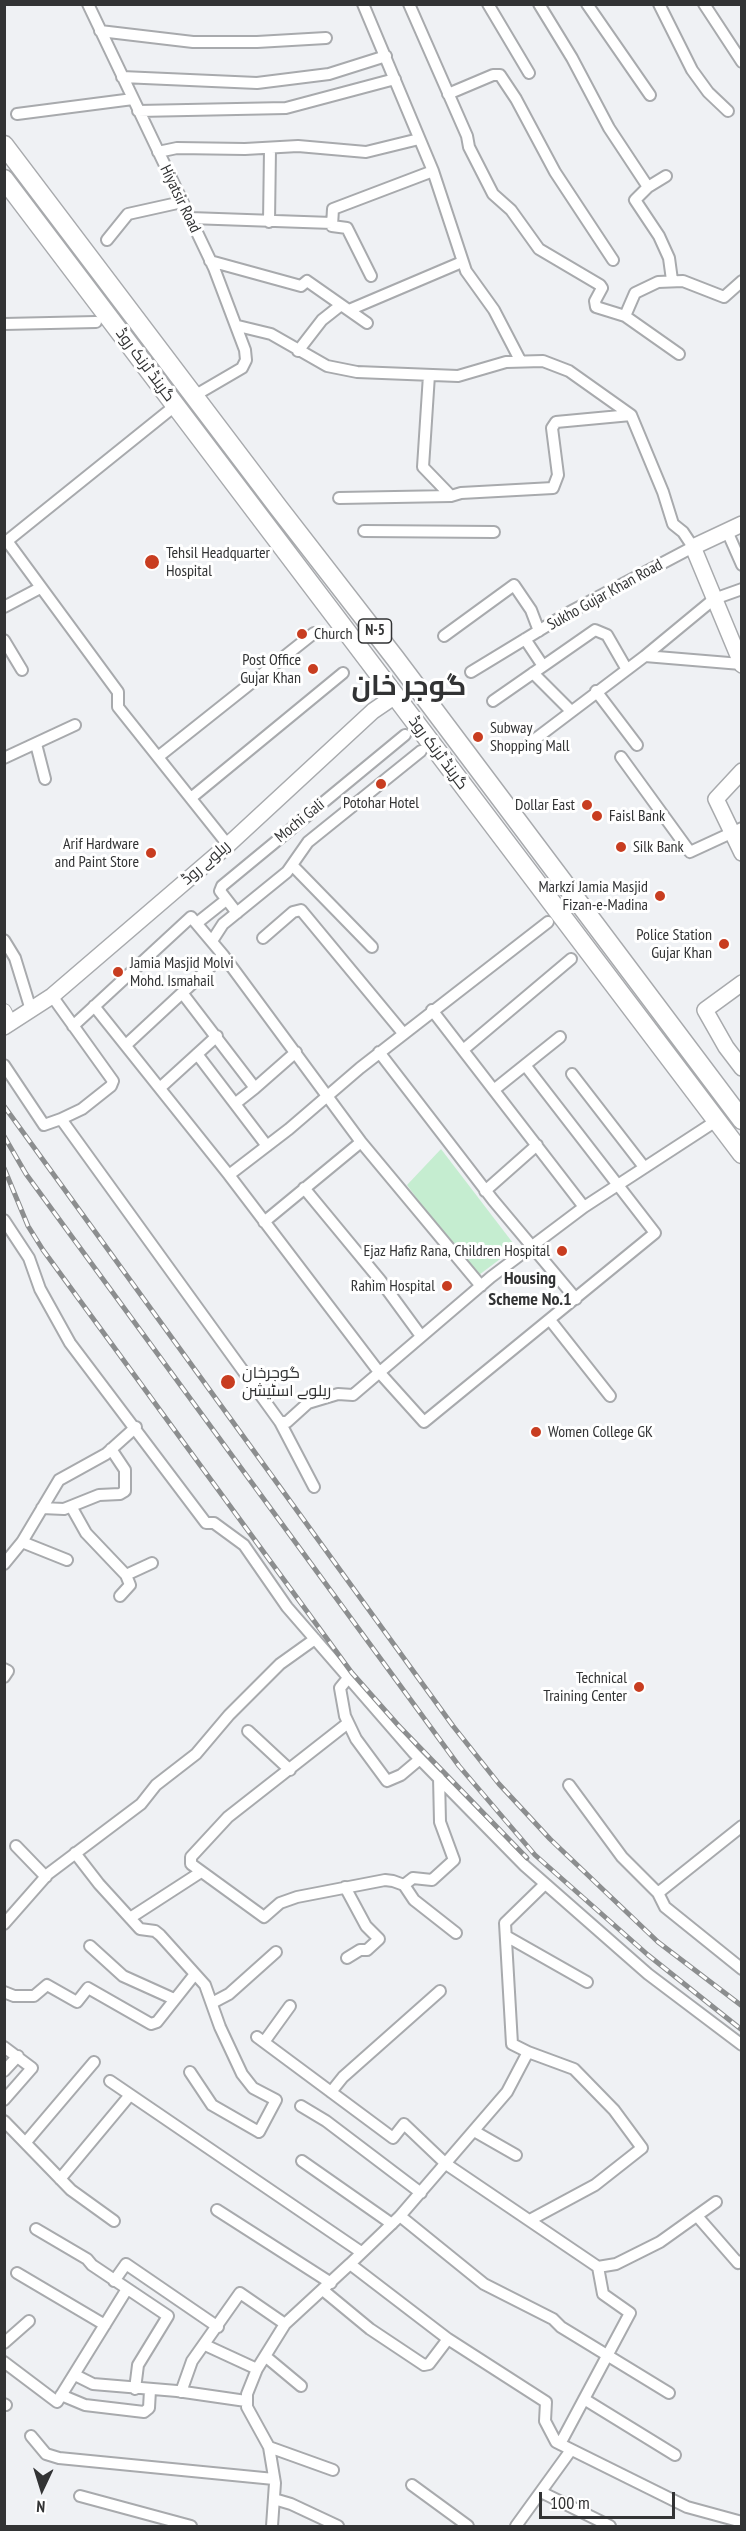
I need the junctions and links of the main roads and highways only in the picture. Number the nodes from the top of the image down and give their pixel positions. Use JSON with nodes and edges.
{"nodes":[{"id":1,"x":4,"y":145,"type":"edge"},
{"id":2,"x":4,"y":179,"type":"edge"},
{"id":3,"x":734,"y":527,"type":"edge"},
{"id":4,"x":741,"y":664,"type":"edge"},
{"id":5,"x":395,"y":696,"type":"junction"},
{"id":6,"x":741,"y":771,"type":"edge"},
{"id":7,"x":736,"y":830,"type":"edge"},
{"id":8,"x":741,"y":853,"type":"edge"},
{"id":9,"x":741,"y":983,"type":"edge"},
{"id":10,"x":6,"y":1020,"type":"edge"},
{"id":11,"x":741,"y":1068,"type":"edge"},
{"id":12,"x":741,"y":1120,"type":"edge"},
{"id":13,"x":741,"y":1154,"type":"edge"}],
"edges":[{"from":1,"to":12,"type":"highway","name":"گرینڈ ٹرنک روڈ","number":"N-5"},
{"from":2,"to":5,"type":"highway","name":"گرینڈ ٹرنک روڈ","number":"N-5"},
{"from":3,"to":4,"type":"main road","name":"Sukho Gujar Khan Road"},
{"from":5,"to":10,"type":"main road","name":"ریلوے روڈ"},
{"from":5,"to":13,"type":"highway","name":"گرینڈ ٹرنک روڈ","number":"N-5"},
{"from":6,"to":7,"type":"main road"},
{"from":7,"to":8,"type":"main road"},
{"from":9,"to":11,"type":"main road"}]}
